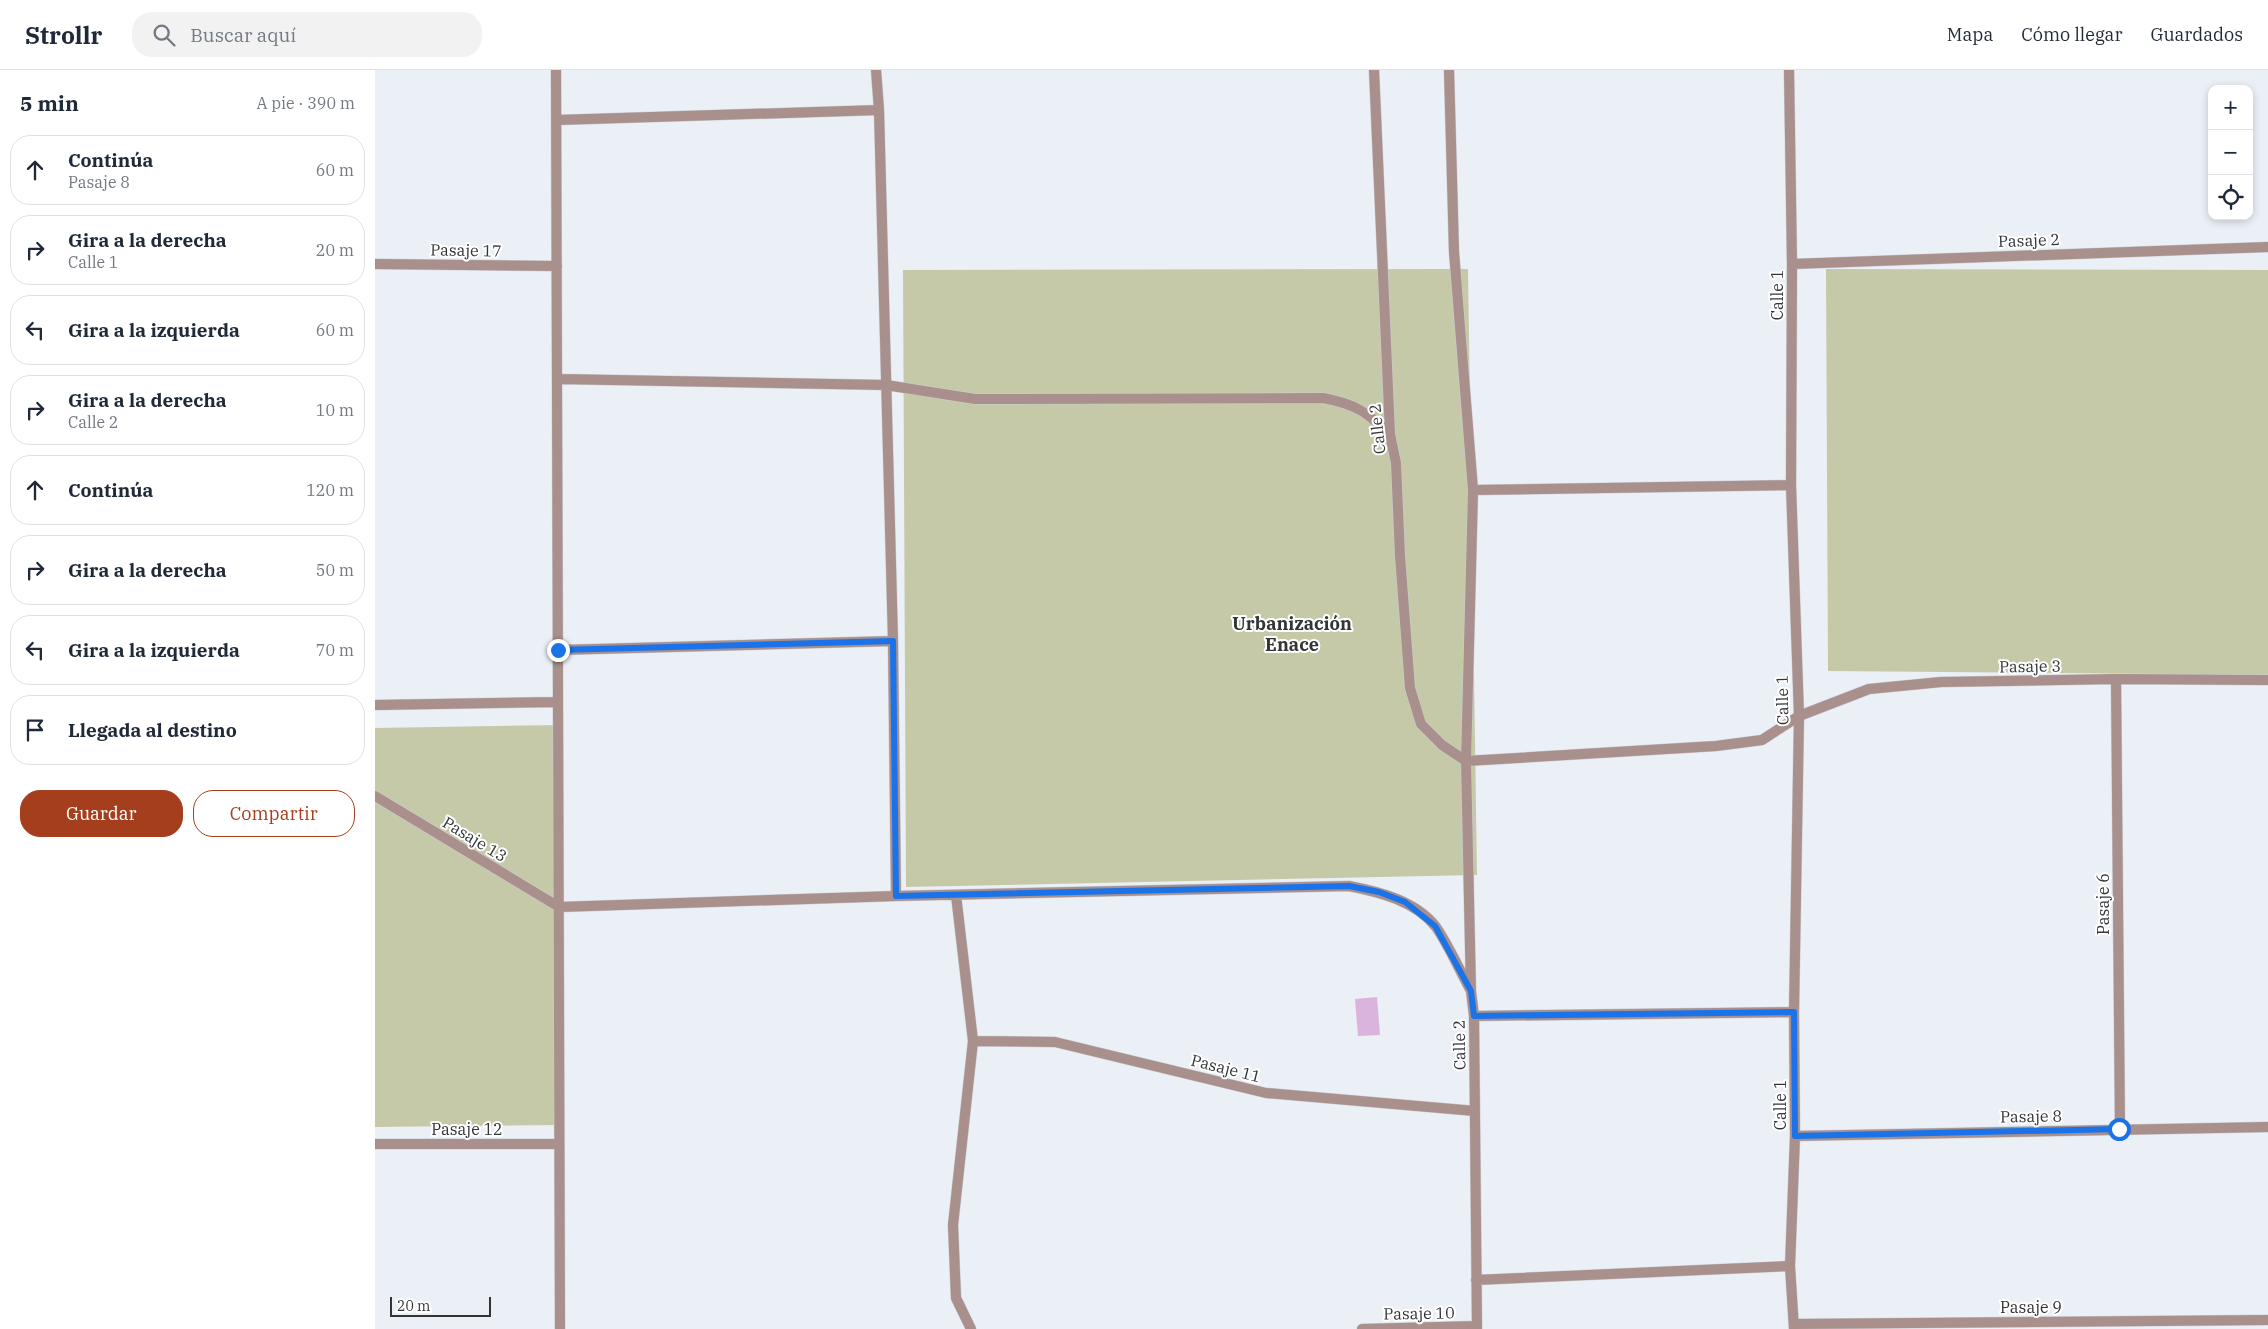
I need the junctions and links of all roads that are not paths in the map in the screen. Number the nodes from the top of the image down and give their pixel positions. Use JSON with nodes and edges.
{"nodes":[{"id":1,"x":556,"y":70,"type":"edge"},
{"id":2,"x":876,"y":70,"type":"edge"},
{"id":3,"x":1374,"y":70,"type":"edge"},
{"id":4,"x":1449,"y":70,"type":"edge"},
{"id":5,"x":1789,"y":70,"type":"edge"},
{"id":6,"x":879,"y":110,"type":"junction"},
{"id":7,"x":557,"y":120,"type":"junction"},
{"id":8,"x":2268,"y":247,"type":"edge"},
{"id":9,"x":375,"y":264,"type":"edge"},
{"id":10,"x":1792,"y":264,"type":"junction"},
{"id":11,"x":557,"y":266,"type":"junction"},
{"id":12,"x":558,"y":379,"type":"junction"},
{"id":13,"x":886,"y":385,"type":"junction"},
{"id":14,"x":1390,"y":434,"type":"junction"},
{"id":15,"x":1791,"y":485,"type":"junction"},
{"id":16,"x":1473,"y":490,"type":"junction"},
{"id":17,"x":893,"y":641,"type":"junction"},
{"id":18,"x":558,"y":650,"type":"junction"},
{"id":19,"x":2117,"y":679,"type":"junction"},
{"id":20,"x":2268,"y":680,"type":"edge"},
{"id":21,"x":558,"y":702,"type":"junction"},
{"id":22,"x":375,"y":705,"type":"edge"},
{"id":23,"x":1799,"y":716,"type":"junction"},
{"id":24,"x":1466,"y":761,"type":"junction"},
{"id":25,"x":375,"y":796,"type":"edge"},
{"id":26,"x":956,"y":895,"type":"junction"},
{"id":27,"x":896,"y":896,"type":"junction"},
{"id":28,"x":559,"y":907,"type":"junction"},
{"id":29,"x":1471,"y":991,"type":"junction"},
{"id":30,"x":1794,"y":1012,"type":"junction"},
{"id":31,"x":1474,"y":1016,"type":"junction"},
{"id":32,"x":973,"y":1041,"type":"junction"},
{"id":33,"x":1475,"y":1111,"type":"junction"},
{"id":34,"x":2268,"y":1127,"type":"edge"},
{"id":35,"x":2119,"y":1129,"type":"junction"},
{"id":36,"x":1795,"y":1136,"type":"junction"},
{"id":37,"x":375,"y":1144,"type":"edge"},
{"id":38,"x":559,"y":1144,"type":"junction"},
{"id":39,"x":1790,"y":1266,"type":"junction"},
{"id":40,"x":1476,"y":1280,"type":"junction"},
{"id":41,"x":2268,"y":1320,"type":"edge"},
{"id":42,"x":1794,"y":1326,"type":"edge"},
{"id":43,"x":1477,"y":1328,"type":"edge"},
{"id":44,"x":560,"y":1329,"type":"edge"},
{"id":45,"x":971,"y":1329,"type":"edge"},
{"id":46,"x":1362,"y":1329,"type":"edge"}],
"edges":[{"from":1,"to":7,"type":"street"},
{"from":2,"to":6,"type":"street"},
{"from":3,"to":14,"type":"street","name":"Calle 2"},
{"from":4,"to":16,"type":"street","name":"Calle 2"},
{"from":5,"to":10,"type":"street","name":"Calle 1"},
{"from":6,"to":7,"type":"street"},
{"from":6,"to":13,"type":"street"},
{"from":7,"to":11,"type":"street"},
{"from":8,"to":10,"type":"street","name":"Pasaje 2"},
{"from":9,"to":11,"type":"street","name":"Pasaje 17"},
{"from":10,"to":15,"type":"street","name":"Calle 1"},
{"from":11,"to":12,"type":"street"},
{"from":12,"to":13,"type":"street"},
{"from":12,"to":18,"type":"street"},
{"from":13,"to":14,"type":"street"},
{"from":13,"to":17,"type":"street"},
{"from":14,"to":24,"type":"street","name":"Calle 2"},
{"from":15,"to":16,"type":"street"},
{"from":15,"to":23,"type":"street","name":"Calle 1"},
{"from":16,"to":24,"type":"street","name":"Calle 2"},
{"from":17,"to":18,"type":"street"},
{"from":17,"to":27,"type":"street"},
{"from":18,"to":21,"type":"street"},
{"from":19,"to":20,"type":"street","name":"Pasaje 3"},
{"from":19,"to":23,"type":"street","name":"Pasaje 3"},
{"from":19,"to":35,"type":"street","name":"Pasaje 6"},
{"from":21,"to":22,"type":"street"},
{"from":21,"to":28,"type":"street"},
{"from":23,"to":24,"type":"street","name":"Pasaje 3"},
{"from":23,"to":30,"type":"street","name":"Calle 1"},
{"from":24,"to":29,"type":"street","name":"Calle 2"},
{"from":25,"to":28,"type":"street","name":"Pasaje 13"},
{"from":26,"to":27,"type":"street"},
{"from":26,"to":29,"type":"street"},
{"from":26,"to":32,"type":"street"},
{"from":27,"to":28,"type":"street"},
{"from":28,"to":38,"type":"street"},
{"from":29,"to":31,"type":"street","name":"Calle 2"},
{"from":30,"to":31,"type":"street"},
{"from":30,"to":36,"type":"street","name":"Calle 1"},
{"from":31,"to":33,"type":"street","name":"Calle 2"},
{"from":32,"to":33,"type":"street","name":"Pasaje 11"},
{"from":32,"to":45,"type":"street"},
{"from":33,"to":40,"type":"street","name":"Calle 2"},
{"from":34,"to":35,"type":"street","name":"Pasaje 8"},
{"from":35,"to":36,"type":"street","name":"Pasaje 8"},
{"from":36,"to":39,"type":"street","name":"Calle 1"},
{"from":37,"to":38,"type":"street","name":"Pasaje 12"},
{"from":38,"to":44,"type":"street"},
{"from":39,"to":40,"type":"street"},
{"from":39,"to":42,"type":"street","name":"Calle 1"},
{"from":40,"to":43,"type":"street","name":"Calle 2"},
{"from":41,"to":42,"type":"street","name":"Pasaje 9"},
{"from":43,"to":46,"type":"street","name":"Pasaje 10"}]}
